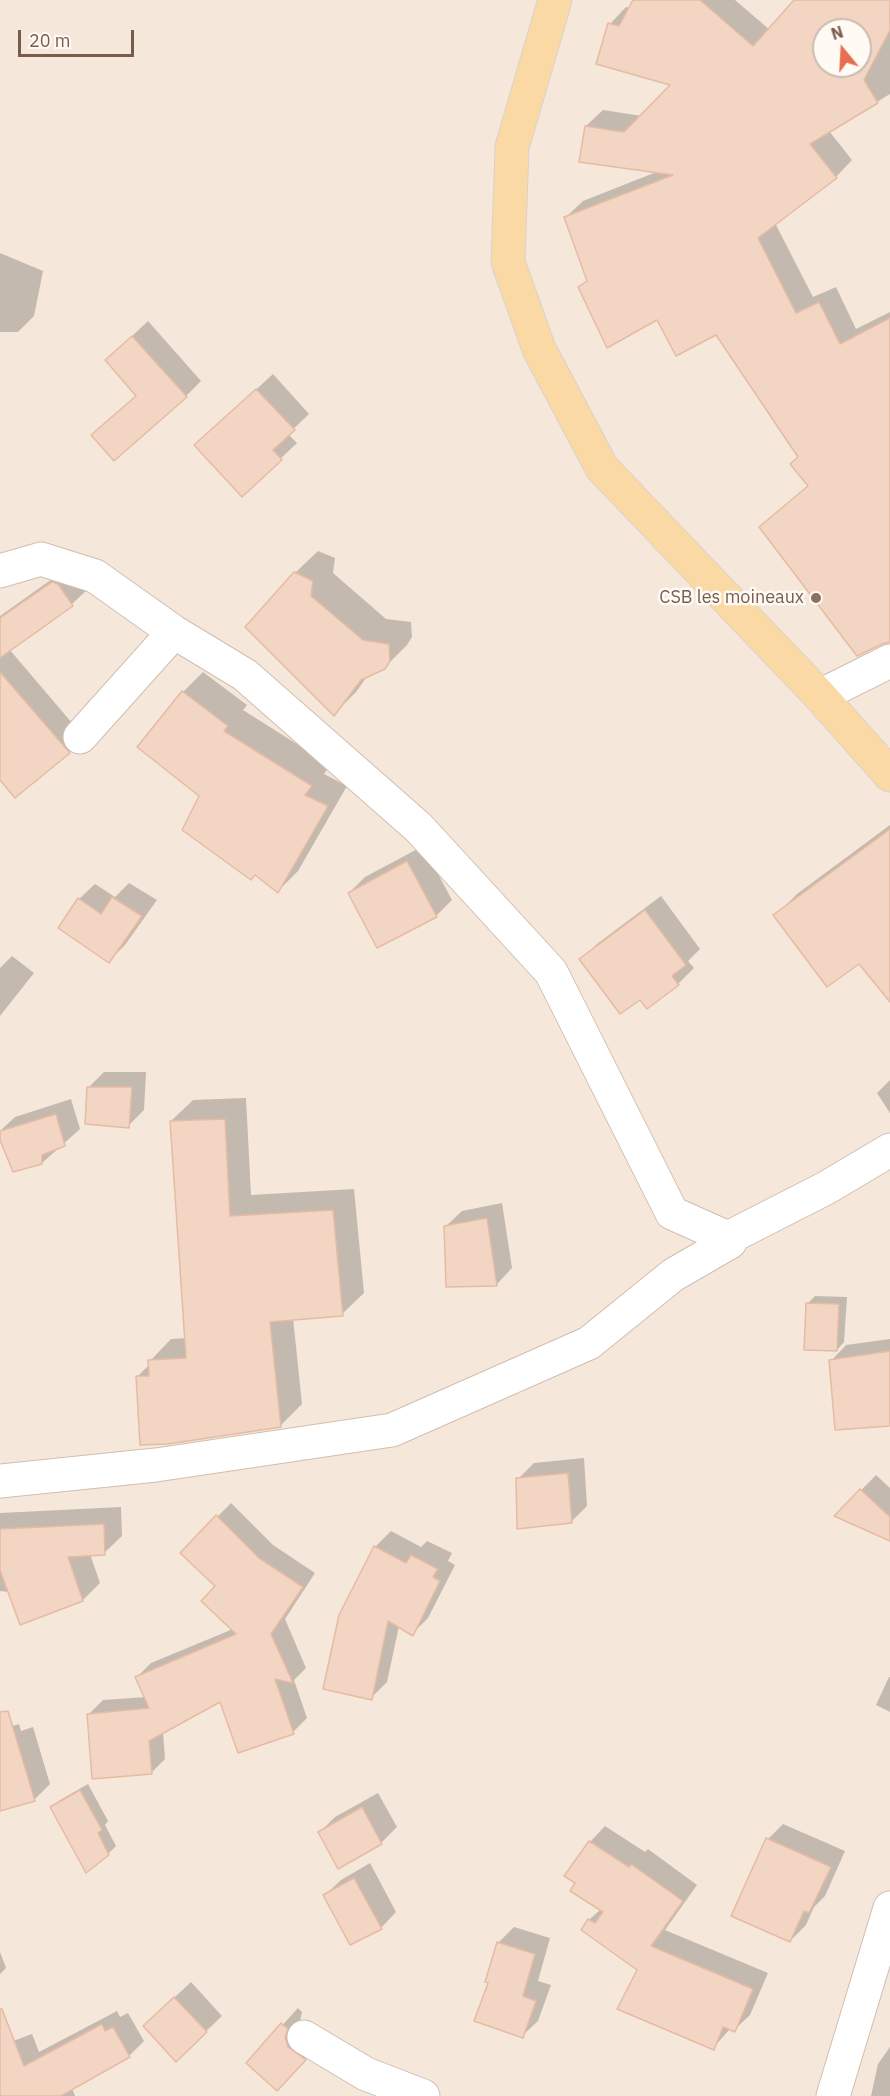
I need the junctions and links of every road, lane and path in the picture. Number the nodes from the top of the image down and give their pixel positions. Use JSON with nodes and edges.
{"nodes":[{"id":1,"x":555,"y":0,"type":"edge"},
{"id":2,"x":0,"y":571,"type":"edge"},
{"id":3,"x":174,"y":632,"type":"junction"},
{"id":4,"x":890,"y":661,"type":"edge"},
{"id":5,"x":820,"y":696,"type":"junction"},
{"id":6,"x":80,"y":737,"type":"dead end"},
{"id":7,"x":890,"y":775,"type":"edge"},
{"id":8,"x":890,"y":1150,"type":"edge"},
{"id":9,"x":728,"y":1238,"type":"junction"},
{"id":10,"x":0,"y":1481,"type":"edge"},
{"id":11,"x":890,"y":1908,"type":"edge"},
{"id":12,"x":304,"y":2037,"type":"dead end"},
{"id":13,"x":423,"y":2096,"type":"edge"},
{"id":14,"x":833,"y":2096,"type":"edge"}],
"edges":[{"from":1,"to":5,"type":"main road"},
{"from":2,"to":3,"type":"street"},
{"from":3,"to":6,"type":"street"},
{"from":3,"to":9,"type":"street"},
{"from":4,"to":5,"type":"street"},
{"from":5,"to":7,"type":"main road"},
{"from":8,"to":9,"type":"street"},
{"from":9,"to":10,"type":"street"},
{"from":11,"to":14,"type":"street"},
{"from":12,"to":13,"type":"street"}]}
